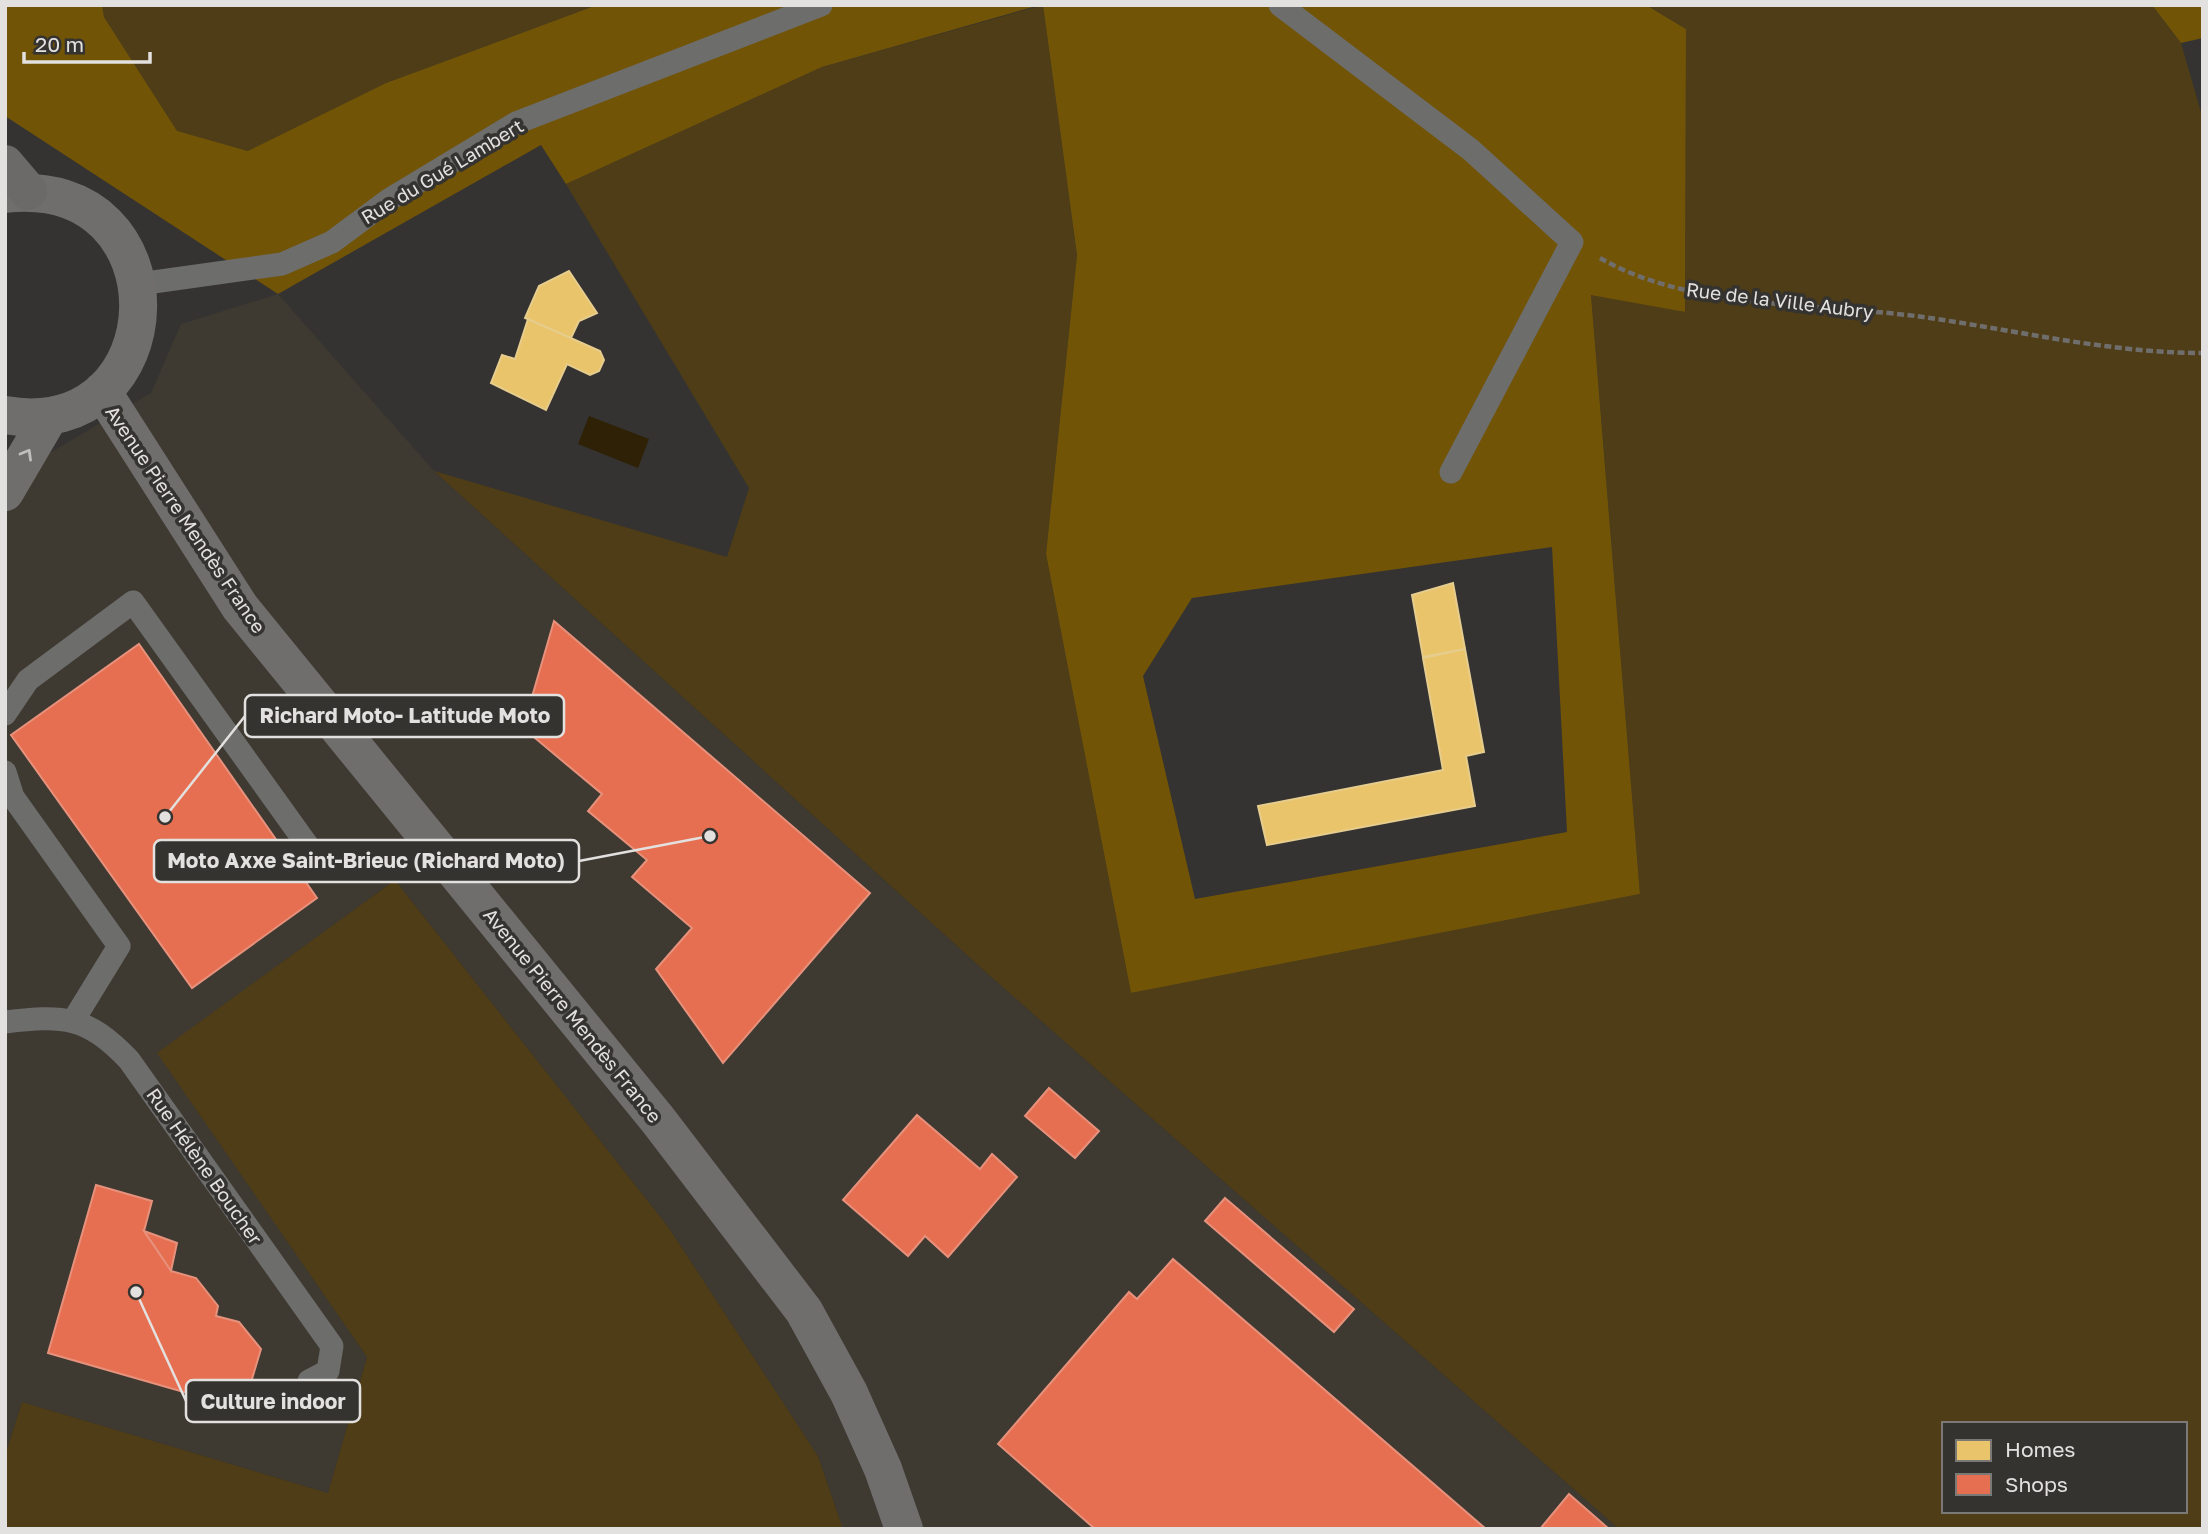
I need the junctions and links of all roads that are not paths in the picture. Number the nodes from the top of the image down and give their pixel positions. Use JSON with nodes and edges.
{"nodes":[{"id":1,"x":821,"y":5,"type":"edge"},
{"id":2,"x":1280,"y":5,"type":"edge"},
{"id":3,"x":13,"y":183,"type":"edge"},
{"id":4,"x":139,"y":284,"type":"junction"},
{"id":5,"x":102,"y":391,"type":"junction"},
{"id":6,"x":5,"y":415,"type":"edge"},
{"id":7,"x":49,"y":417,"type":"junction"},
{"id":8,"x":1451,"y":472,"type":"dead end"},
{"id":9,"x":5,"y":492,"type":"edge"},
{"id":10,"x":5,"y":714,"type":"edge"},
{"id":11,"x":5,"y":772,"type":"edge"},
{"id":12,"x":313,"y":853,"type":"dead end"},
{"id":13,"x":73,"y":1021,"type":"junction"},
{"id":14,"x":5,"y":1022,"type":"edge"},
{"id":15,"x":309,"y":1381,"type":"dead end"},
{"id":16,"x":904,"y":1529,"type":"edge"}],
"edges":[{"from":1,"to":4,"type":"lane","name":"Rue du Gué Lambert"},
{"from":2,"to":8,"type":"lane"},
{"from":3,"to":4,"type":"street"},
{"from":4,"to":5,"type":"street"},
{"from":5,"to":7,"type":"street"},
{"from":5,"to":16,"type":"street","name":"Avenue Pierre Mendès France"},
{"from":6,"to":7,"type":"street"},
{"from":9,"to":7,"type":"street","one_way":true},
{"from":10,"to":12,"type":"lane"},
{"from":11,"to":13,"type":"lane"},
{"from":13,"to":14,"type":"lane","name":"Rue Hélène Boucher"},
{"from":13,"to":15,"type":"lane","name":"Rue Hélène Boucher"}]}
